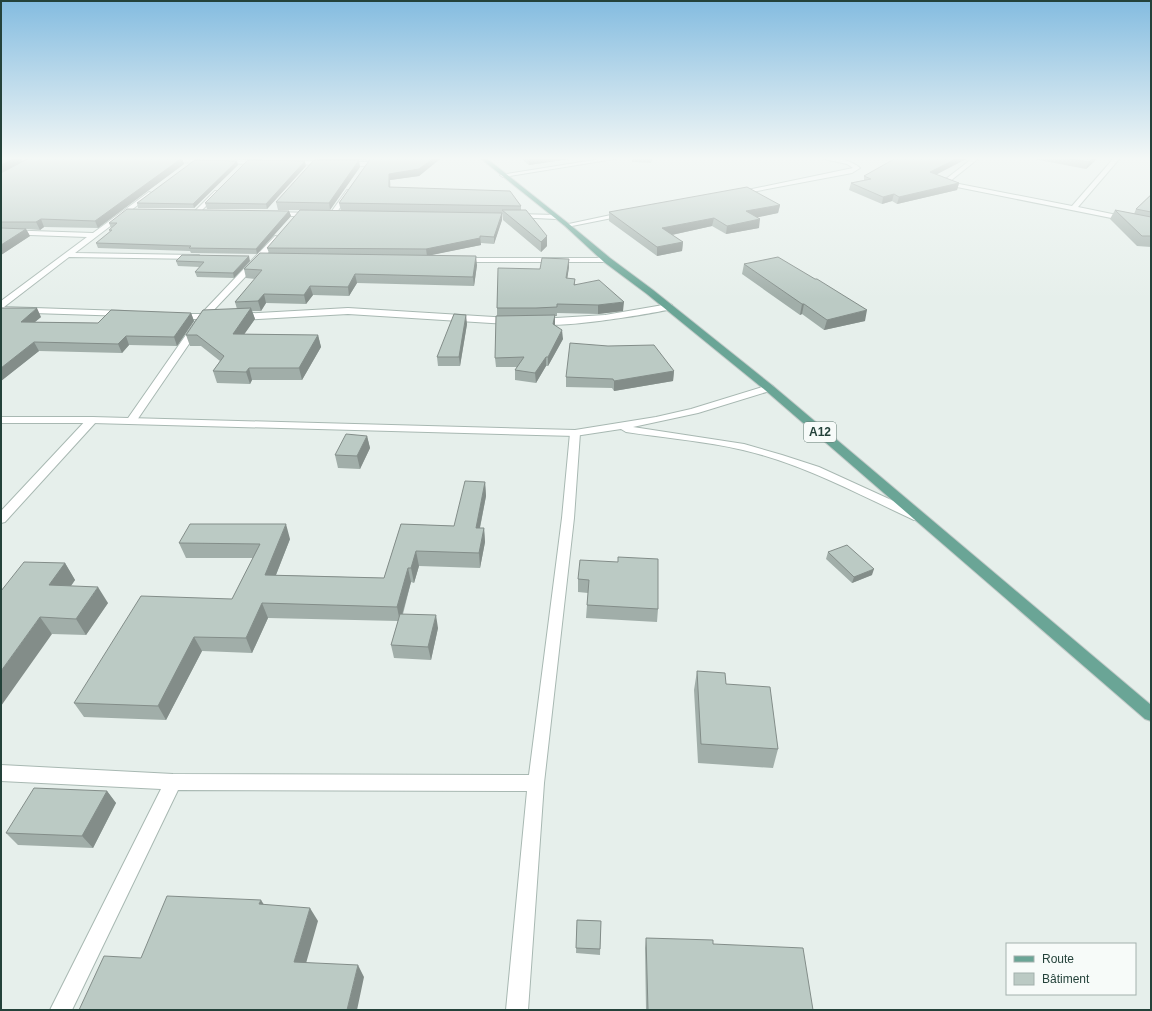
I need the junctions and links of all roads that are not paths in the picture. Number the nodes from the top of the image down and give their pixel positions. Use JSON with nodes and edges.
{"nodes":[{"id":1,"x":135,"y":205,"type":"edge"},
{"id":2,"x":204,"y":205,"type":"edge"},
{"id":3,"x":334,"y":205,"type":"edge"},
{"id":4,"x":542,"y":205,"type":"edge"},
{"id":5,"x":1050,"y":205,"type":"edge"},
{"id":6,"x":1077,"y":205,"type":"edge"},
{"id":7,"x":274,"y":208,"type":"dead end"},
{"id":8,"x":1073,"y":210,"type":"junction"},
{"id":9,"x":127,"y":211,"type":"junction"},
{"id":10,"x":142,"y":212,"type":"edge"},
{"id":11,"x":188,"y":212,"type":"edge"},
{"id":12,"x":196,"y":213,"type":"junction"},
{"id":13,"x":211,"y":213,"type":"edge"},
{"id":14,"x":630,"y":213,"type":"edge"},
{"id":15,"x":298,"y":214,"type":"junction"},
{"id":16,"x":325,"y":215,"type":"junction"},
{"id":17,"x":340,"y":215,"type":"edge"},
{"id":18,"x":508,"y":216,"type":"edge"},
{"id":19,"x":556,"y":216,"type":"junction"},
{"id":20,"x":1151,"y":224,"type":"edge"},
{"id":21,"x":567,"y":225,"type":"junction"},
{"id":22,"x":1,"y":232,"type":"edge"},
{"id":23,"x":95,"y":235,"type":"junction"},
{"id":24,"x":67,"y":255,"type":"junction"},
{"id":25,"x":206,"y":258,"type":"edge"},
{"id":26,"x":244,"y":258,"type":"edge"},
{"id":27,"x":264,"y":258,"type":"junction"},
{"id":28,"x":455,"y":260,"type":"edge"},
{"id":29,"x":607,"y":260,"type":"junction"},
{"id":30,"x":1,"y":305,"type":"edge"},
{"id":31,"x":670,"y":307,"type":"junction"},
{"id":32,"x":1,"y":309,"type":"edge"},
{"id":33,"x":133,"y":314,"type":"edge"},
{"id":34,"x":164,"y":316,"type":"edge"},
{"id":35,"x":203,"y":317,"type":"junction"},
{"id":36,"x":769,"y":388,"type":"junction"},
{"id":37,"x":1,"y":420,"type":"edge"},
{"id":38,"x":92,"y":420,"type":"junction"},
{"id":39,"x":130,"y":422,"type":"junction"},
{"id":40,"x":612,"y":427,"type":"junction"},
{"id":41,"x":575,"y":433,"type":"junction"},
{"id":42,"x":1,"y":519,"type":"edge"},
{"id":43,"x":923,"y":519,"type":"junction"},
{"id":44,"x":1151,"y":714,"type":"edge"},
{"id":45,"x":1,"y":773,"type":"edge"},
{"id":46,"x":173,"y":782,"type":"junction"},
{"id":47,"x":536,"y":783,"type":"junction"},
{"id":48,"x":61,"y":1010,"type":"edge"},
{"id":49,"x":517,"y":1010,"type":"edge"}],
"edges":[{"from":1,"to":9,"type":"street"},
{"from":2,"to":12,"type":"street"},
{"from":3,"to":16,"type":"street"},
{"from":4,"to":19,"type":"main road","number":"A12"},
{"from":5,"to":8,"type":"street"},
{"from":6,"to":8,"type":"street"},
{"from":7,"to":15,"type":"street"},
{"from":8,"to":20,"type":"street"},
{"from":9,"to":10,"type":"street"},
{"from":9,"to":23,"type":"street"},
{"from":11,"to":12,"type":"street"},
{"from":12,"to":13,"type":"street"},
{"from":14,"to":21,"type":"street"},
{"from":15,"to":16,"type":"street"},
{"from":15,"to":27,"type":"street"},
{"from":16,"to":17,"type":"street"},
{"from":18,"to":19,"type":"street"},
{"from":19,"to":21,"type":"main road","number":"A12"},
{"from":21,"to":29,"type":"main road","number":"A12"},
{"from":22,"to":23,"type":"street"},
{"from":23,"to":24,"type":"street"},
{"from":24,"to":25,"type":"street"},
{"from":24,"to":30,"type":"street"},
{"from":26,"to":27,"type":"street"},
{"from":27,"to":35,"type":"street"},
{"from":28,"to":29,"type":"street"},
{"from":29,"to":31,"type":"main road","number":"A12"},
{"from":31,"to":35,"type":"street"},
{"from":31,"to":36,"type":"main road","number":"A12"},
{"from":32,"to":33,"type":"street"},
{"from":34,"to":35,"type":"street"},
{"from":35,"to":39,"type":"street"},
{"from":36,"to":40,"type":"street"},
{"from":36,"to":43,"type":"main road","number":"A12"},
{"from":37,"to":38,"type":"street"},
{"from":38,"to":39,"type":"street"},
{"from":38,"to":42,"type":"street"},
{"from":39,"to":41,"type":"street"},
{"from":40,"to":41,"type":"street"},
{"from":40,"to":43,"type":"street"},
{"from":41,"to":47,"type":"street"},
{"from":43,"to":44,"type":"main road","number":"A12"},
{"from":45,"to":46,"type":"street"},
{"from":46,"to":47,"type":"street"},
{"from":46,"to":48,"type":"street"},
{"from":47,"to":49,"type":"street"}]}
